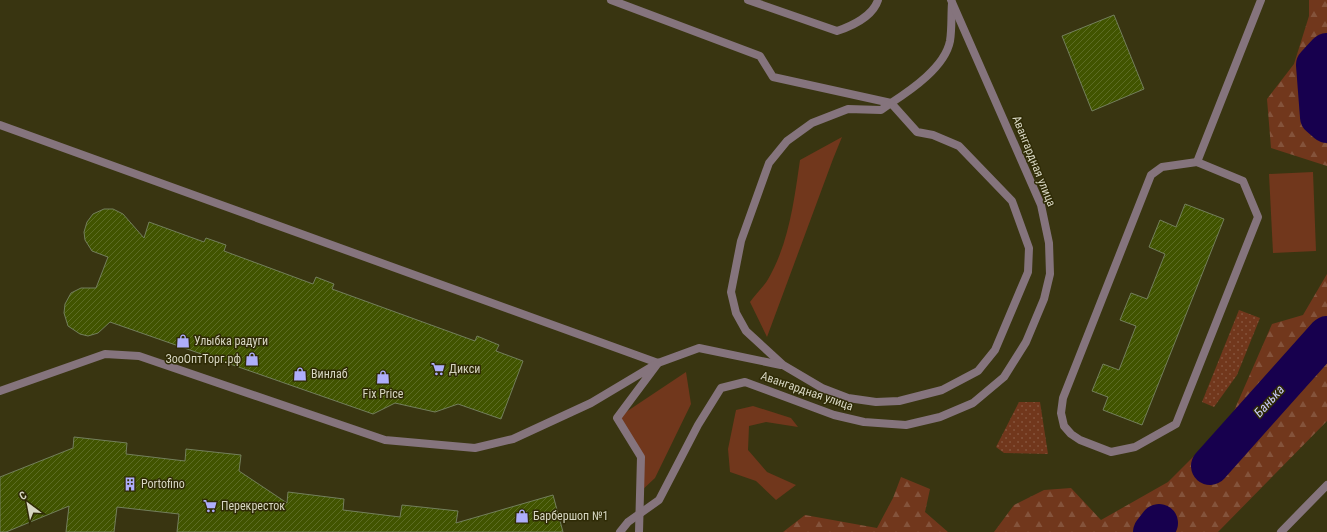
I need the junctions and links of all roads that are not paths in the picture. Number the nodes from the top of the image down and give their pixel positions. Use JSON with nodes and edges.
{"nodes":[{"id":1,"x":611,"y":0,"type":"edge"},
{"id":2,"x":748,"y":0,"type":"edge"},
{"id":3,"x":878,"y":0,"type":"edge"},
{"id":4,"x":1260,"y":0,"type":"edge"},
{"id":5,"x":951,"y":2,"type":"edge"},
{"id":6,"x":891,"y":104,"type":"junction"},
{"id":7,"x":0,"y":125,"type":"edge"},
{"id":8,"x":1196,"y":162,"type":"junction"},
{"id":9,"x":658,"y":363,"type":"junction"},
{"id":10,"x":783,"y":365,"type":"junction"},
{"id":11,"x":0,"y":391,"type":"edge"},
{"id":12,"x":1327,"y":486,"type":"edge"},
{"id":13,"x":620,"y":532,"type":"edge"},
{"id":14,"x":639,"y":532,"type":"edge"},
{"id":15,"x":1281,"y":532,"type":"edge"}],
"edges":[{"from":1,"to":6,"type":"street"},
{"from":2,"to":3,"type":"street"},
{"from":4,"to":8,"type":"street"},
{"from":5,"to":6,"type":"street"},
{"from":5,"to":13,"type":"street","name":"Авангардная улица"},
{"from":6,"to":10,"type":"street"},
{"from":6,"to":10,"type":"street"},
{"from":7,"to":9,"type":"street"},
{"from":8,"to":8,"type":"street"},
{"from":9,"to":10,"type":"street"},
{"from":9,"to":11,"type":"street"},
{"from":9,"to":14,"type":"street"},
{"from":12,"to":15,"type":"street"}]}
